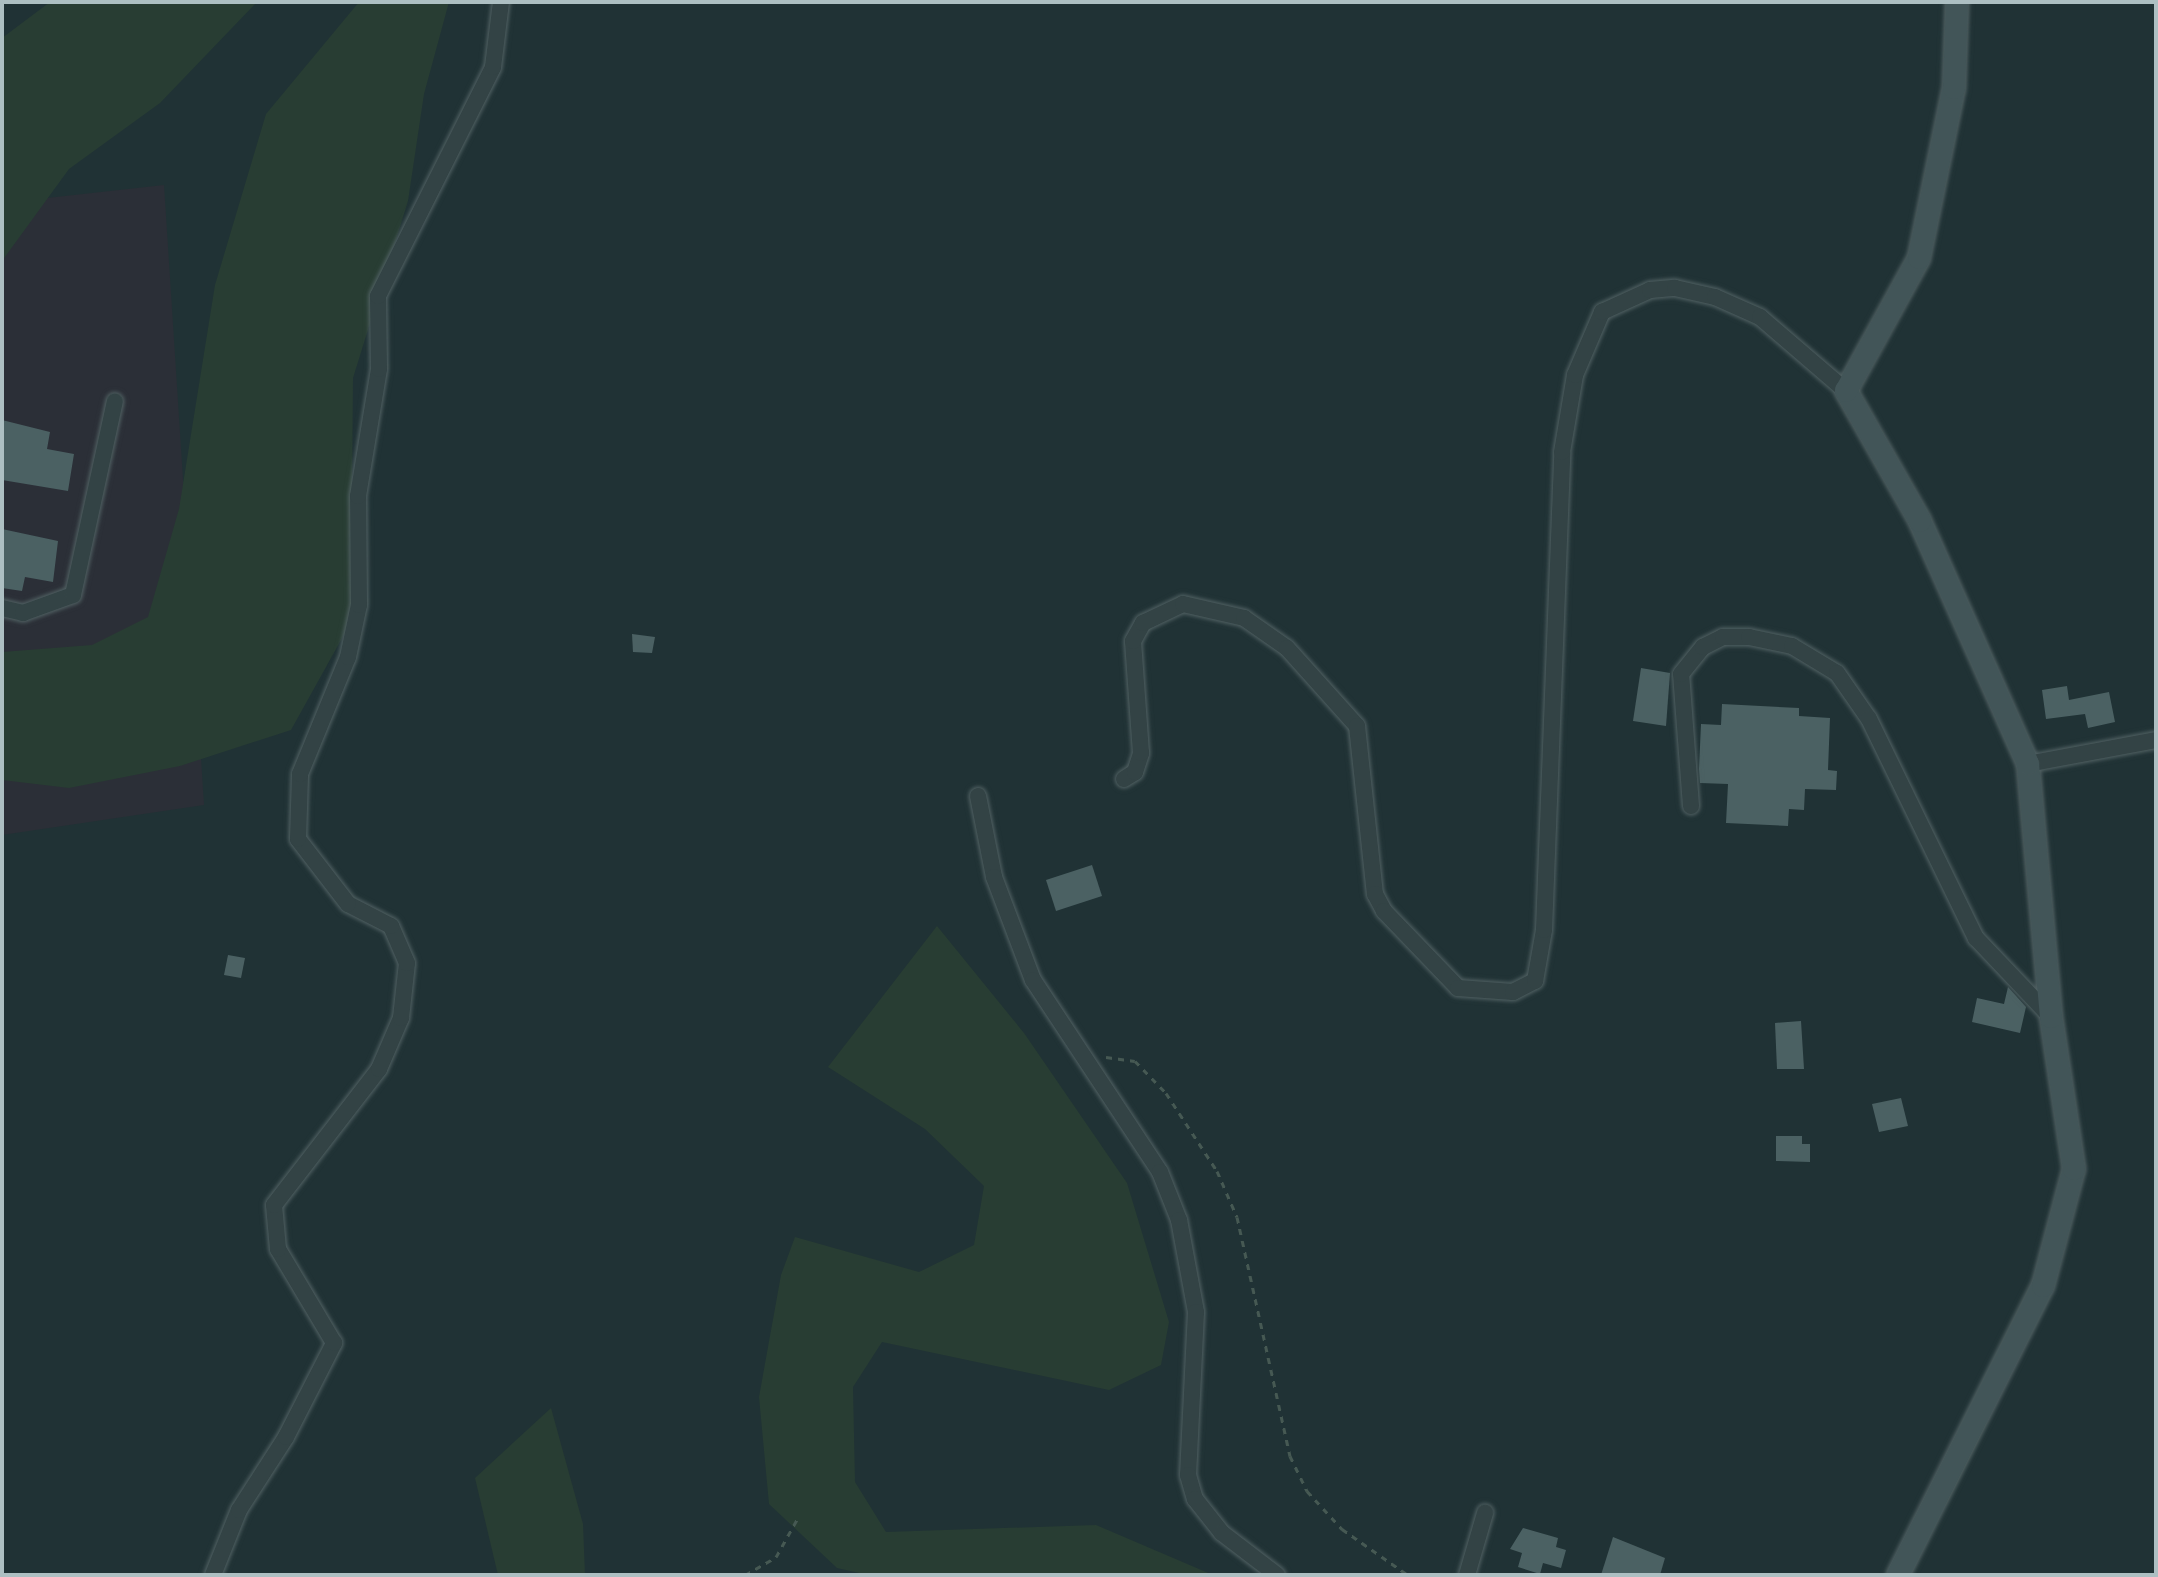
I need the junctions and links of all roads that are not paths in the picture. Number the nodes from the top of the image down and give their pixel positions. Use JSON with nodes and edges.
{"nodes":[{"id":1,"x":501,"y":2,"type":"edge"},
{"id":2,"x":1957,"y":2,"type":"edge"},
{"id":3,"x":1846,"y":391,"type":"junction"},
{"id":4,"x":115,"y":401,"type":"dead end"},
{"id":5,"x":2,"y":608,"type":"edge"},
{"id":6,"x":2156,"y":740,"type":"edge"},
{"id":7,"x":2028,"y":764,"type":"junction"},
{"id":8,"x":1124,"y":779,"type":"dead end"},
{"id":9,"x":978,"y":796,"type":"dead end"},
{"id":10,"x":1691,"y":806,"type":"dead end"},
{"id":11,"x":2051,"y":1017,"type":"junction"},
{"id":12,"x":1485,"y":1513,"type":"dead end"},
{"id":13,"x":213,"y":1575,"type":"edge"},
{"id":14,"x":1277,"y":1575,"type":"edge"},
{"id":15,"x":1467,"y":1575,"type":"edge"},
{"id":16,"x":1898,"y":1575,"type":"edge"}],
"edges":[{"from":1,"to":13,"type":"street"},
{"from":2,"to":3,"type":"street"},
{"from":3,"to":7,"type":"street"},
{"from":3,"to":8,"type":"street"},
{"from":4,"to":5,"type":"street"},
{"from":6,"to":7,"type":"street"},
{"from":7,"to":11,"type":"street"},
{"from":9,"to":14,"type":"street"},
{"from":10,"to":11,"type":"street"},
{"from":11,"to":16,"type":"street"},
{"from":12,"to":15,"type":"street"}]}
